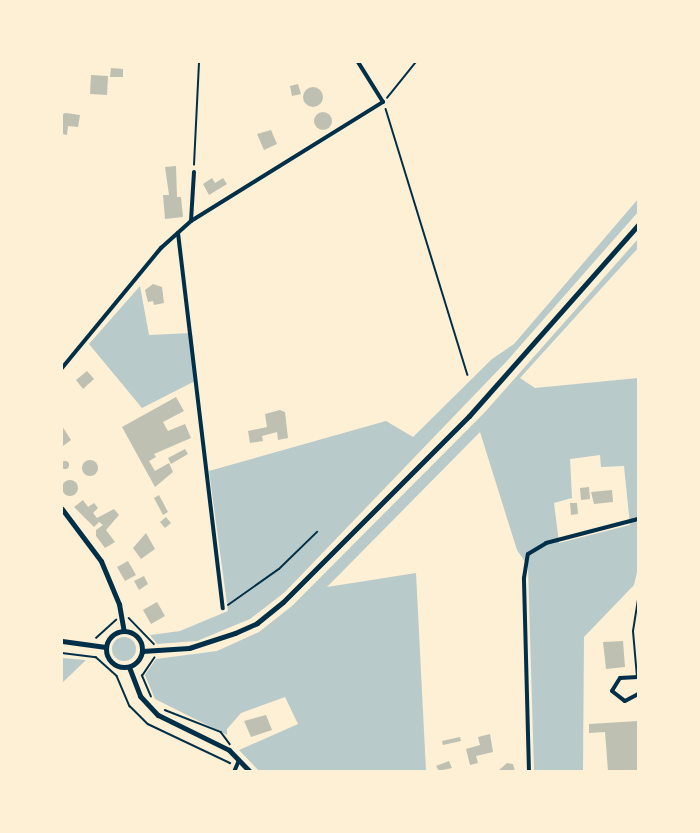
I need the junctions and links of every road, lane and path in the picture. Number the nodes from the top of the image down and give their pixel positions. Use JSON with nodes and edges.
{"nodes":[{"id":1,"x":199,"y":62,"type":"edge"},
{"id":2,"x":358,"y":62,"type":"edge"},
{"id":3,"x":416,"y":62,"type":"edge"},
{"id":4,"x":382,"y":102,"type":"junction"},
{"id":5,"x":194,"y":172,"type":"joint"},
{"id":6,"x":191,"y":221,"type":"junction"},
{"id":7,"x":639,"y":225,"type":"edge"},
{"id":8,"x":178,"y":233,"type":"junction"},
{"id":9,"x":62,"y":368,"type":"edge"},
{"id":10,"x":468,"y":375,"type":"dead end"},
{"id":11,"x":62,"y":509,"type":"edge"},
{"id":12,"x":639,"y":519,"type":"edge"},
{"id":13,"x":317,"y":532,"type":"dead end"},
{"id":14,"x":639,"y":599,"type":"edge"},
{"id":15,"x":223,"y":608,"type":"joint"},
{"id":16,"x":122,"y":619,"type":"junction"},
{"id":17,"x":124,"y":631,"type":"junction"},
{"id":18,"x":62,"y":641,"type":"edge"},
{"id":19,"x":95,"y":645,"type":"junction"},
{"id":20,"x":106,"y":647,"type":"junction"},
{"id":21,"x":142,"y":651,"type":"junction"},
{"id":22,"x":62,"y":653,"type":"edge"},
{"id":23,"x":94,"y":657,"type":"junction"},
{"id":24,"x":129,"y":667,"type":"junction"},
{"id":25,"x":142,"y":676,"type":"dead end"},
{"id":26,"x":638,"y":677,"type":"edge"},
{"id":27,"x":639,"y":694,"type":"edge"},
{"id":28,"x":153,"y":701,"type":"dead end"},
{"id":29,"x":158,"y":705,"type":"dead end"},
{"id":30,"x":229,"y":750,"type":"junction"},
{"id":31,"x":240,"y":760,"type":"junction"},
{"id":32,"x":234,"y":769,"type":"edge"},
{"id":33,"x":250,"y":771,"type":"edge"},
{"id":34,"x":529,"y":771,"type":"edge"}],
"edges":[{"from":1,"to":5,"type":"path"},
{"from":2,"to":4,"type":"street"},
{"from":3,"to":4,"type":"path"},
{"from":4,"to":6,"type":"street"},
{"from":4,"to":10,"type":"path"},
{"from":5,"to":6,"type":"street"},
{"from":6,"to":8,"type":"street"},
{"from":7,"to":21,"type":"main road"},
{"from":8,"to":9,"type":"street"},
{"from":8,"to":15,"type":"street"},
{"from":11,"to":16,"type":"main road"},
{"from":12,"to":34,"type":"street"},
{"from":13,"to":15,"type":"path"},
{"from":14,"to":26,"type":"lane"},
{"from":16,"to":17,"type":"main road"},
{"from":16,"to":19,"type":"path"},
{"from":17,"to":20,"type":"main road"},
{"from":17,"to":21,"type":"main road"},
{"from":18,"to":19,"type":"main road"},
{"from":19,"to":20,"type":"main road"},
{"from":19,"to":23,"type":"path"},
{"from":20,"to":24,"type":"main road"},
{"from":21,"to":24,"type":"main road"},
{"from":22,"to":23,"type":"path"},
{"from":23,"to":32,"type":"path"},
{"from":24,"to":30,"type":"main road"},
{"from":25,"to":28,"type":"path"},
{"from":26,"to":27,"type":"street"},
{"from":29,"to":30,"type":"path"},
{"from":30,"to":31,"type":"main road"},
{"from":31,"to":32,"type":"street"},
{"from":31,"to":33,"type":"main road"}]}
